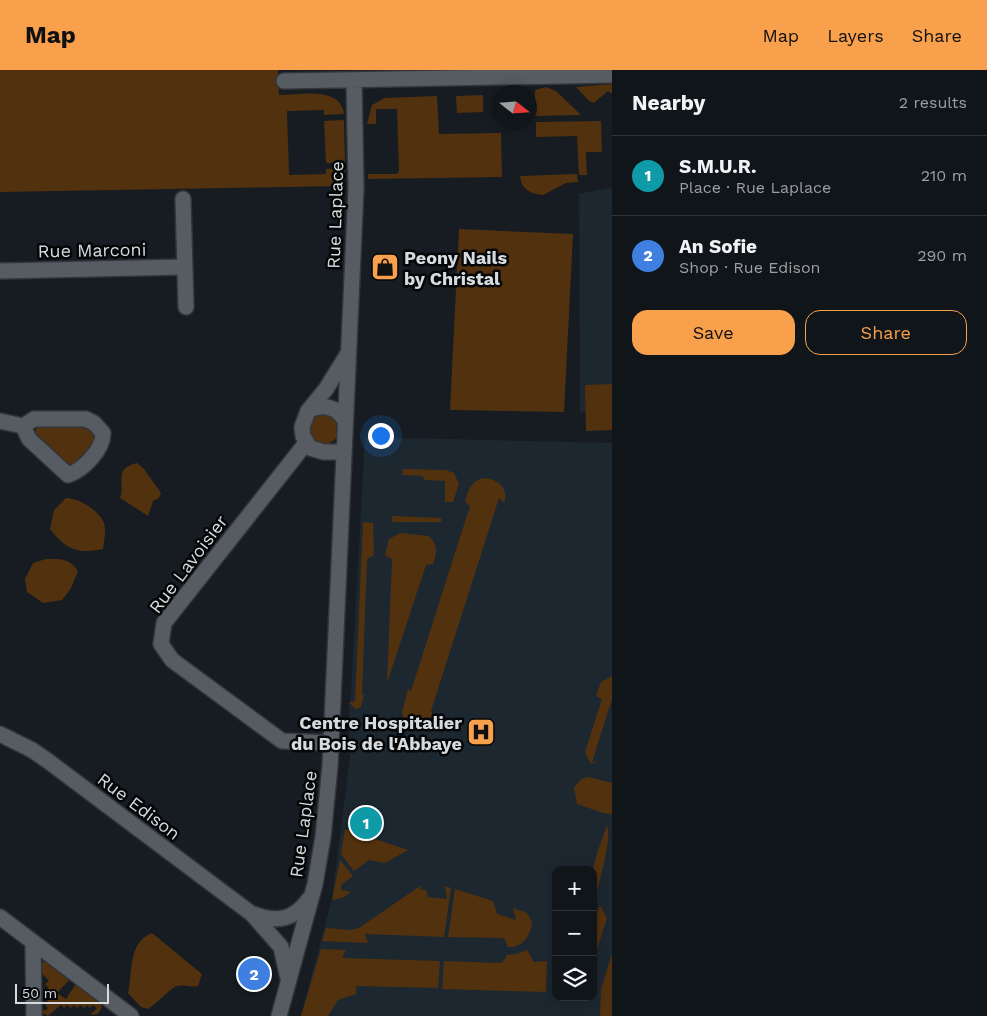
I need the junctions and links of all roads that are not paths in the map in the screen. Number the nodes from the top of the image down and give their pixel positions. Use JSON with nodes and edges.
{"nodes":[{"id":1,"x":612,"y":75,"type":"edge"},
{"id":2,"x":354,"y":80,"type":"junction"},
{"id":3,"x":284,"y":81,"type":"dead end"},
{"id":4,"x":183,"y":199,"type":"dead end"},
{"id":5,"x":184,"y":267,"type":"junction"},
{"id":6,"x":0,"y":270,"type":"edge"},
{"id":7,"x":186,"y":307,"type":"dead end"},
{"id":8,"x":349,"y":351,"type":"junction"},
{"id":9,"x":309,"y":410,"type":"junction"},
{"id":10,"x":0,"y":421,"type":"edge"},
{"id":11,"x":346,"y":421,"type":"junction"},
{"id":12,"x":23,"y":426,"type":"junction"},
{"id":13,"x":306,"y":443,"type":"junction"},
{"id":14,"x":344,"y":452,"type":"junction"},
{"id":15,"x":0,"y":734,"type":"edge"},
{"id":16,"x":331,"y":744,"type":"junction"},
{"id":17,"x":313,"y":893,"type":"junction"},
{"id":18,"x":0,"y":917,"type":"edge"},
{"id":19,"x":270,"y":926,"type":"junction"},
{"id":20,"x":33,"y":942,"type":"junction"},
{"id":21,"x":300,"y":943,"type":"junction"},
{"id":22,"x":288,"y":986,"type":"junction"},
{"id":23,"x":34,"y":1016,"type":"edge"},
{"id":24,"x":129,"y":1016,"type":"edge"},
{"id":25,"x":279,"y":1016,"type":"edge"}],
"edges":[{"from":1,"to":2,"type":"street"},
{"from":2,"to":3,"type":"street"},
{"from":2,"to":8,"type":"street","name":"Rue Laplace"},
{"from":4,"to":5,"type":"street"},
{"from":5,"to":6,"type":"street","name":"Rue Marconi"},
{"from":5,"to":7,"type":"street"},
{"from":8,"to":9,"type":"street","name":"Rue Laplace"},
{"from":8,"to":11,"type":"street","name":"Rue Laplace"},
{"from":9,"to":11,"type":"street"},
{"from":9,"to":13,"type":"street","name":"Rue Laplace"},
{"from":10,"to":12,"type":"street"},
{"from":11,"to":14,"type":"street","name":"Rue Laplace"},
{"from":12,"to":12,"type":"street"},
{"from":13,"to":14,"type":"street"},
{"from":13,"to":16,"type":"street","name":"Rue Lavoisier"},
{"from":14,"to":16,"type":"street","name":"Rue Laplace"},
{"from":15,"to":19,"type":"street","name":"Rue Edison"},
{"from":16,"to":17,"type":"street","name":"Rue Laplace"},
{"from":17,"to":19,"type":"street"},
{"from":17,"to":21,"type":"street","name":"Rue Laplace"},
{"from":18,"to":20,"type":"street"},
{"from":19,"to":21,"type":"street","name":"Rue Edison"},
{"from":19,"to":22,"type":"street"},
{"from":20,"to":23,"type":"street"},
{"from":20,"to":24,"type":"street"},
{"from":21,"to":22,"type":"street","name":"Rue Laplace"},
{"from":22,"to":25,"type":"street","name":"Rue Laplace"}]}
